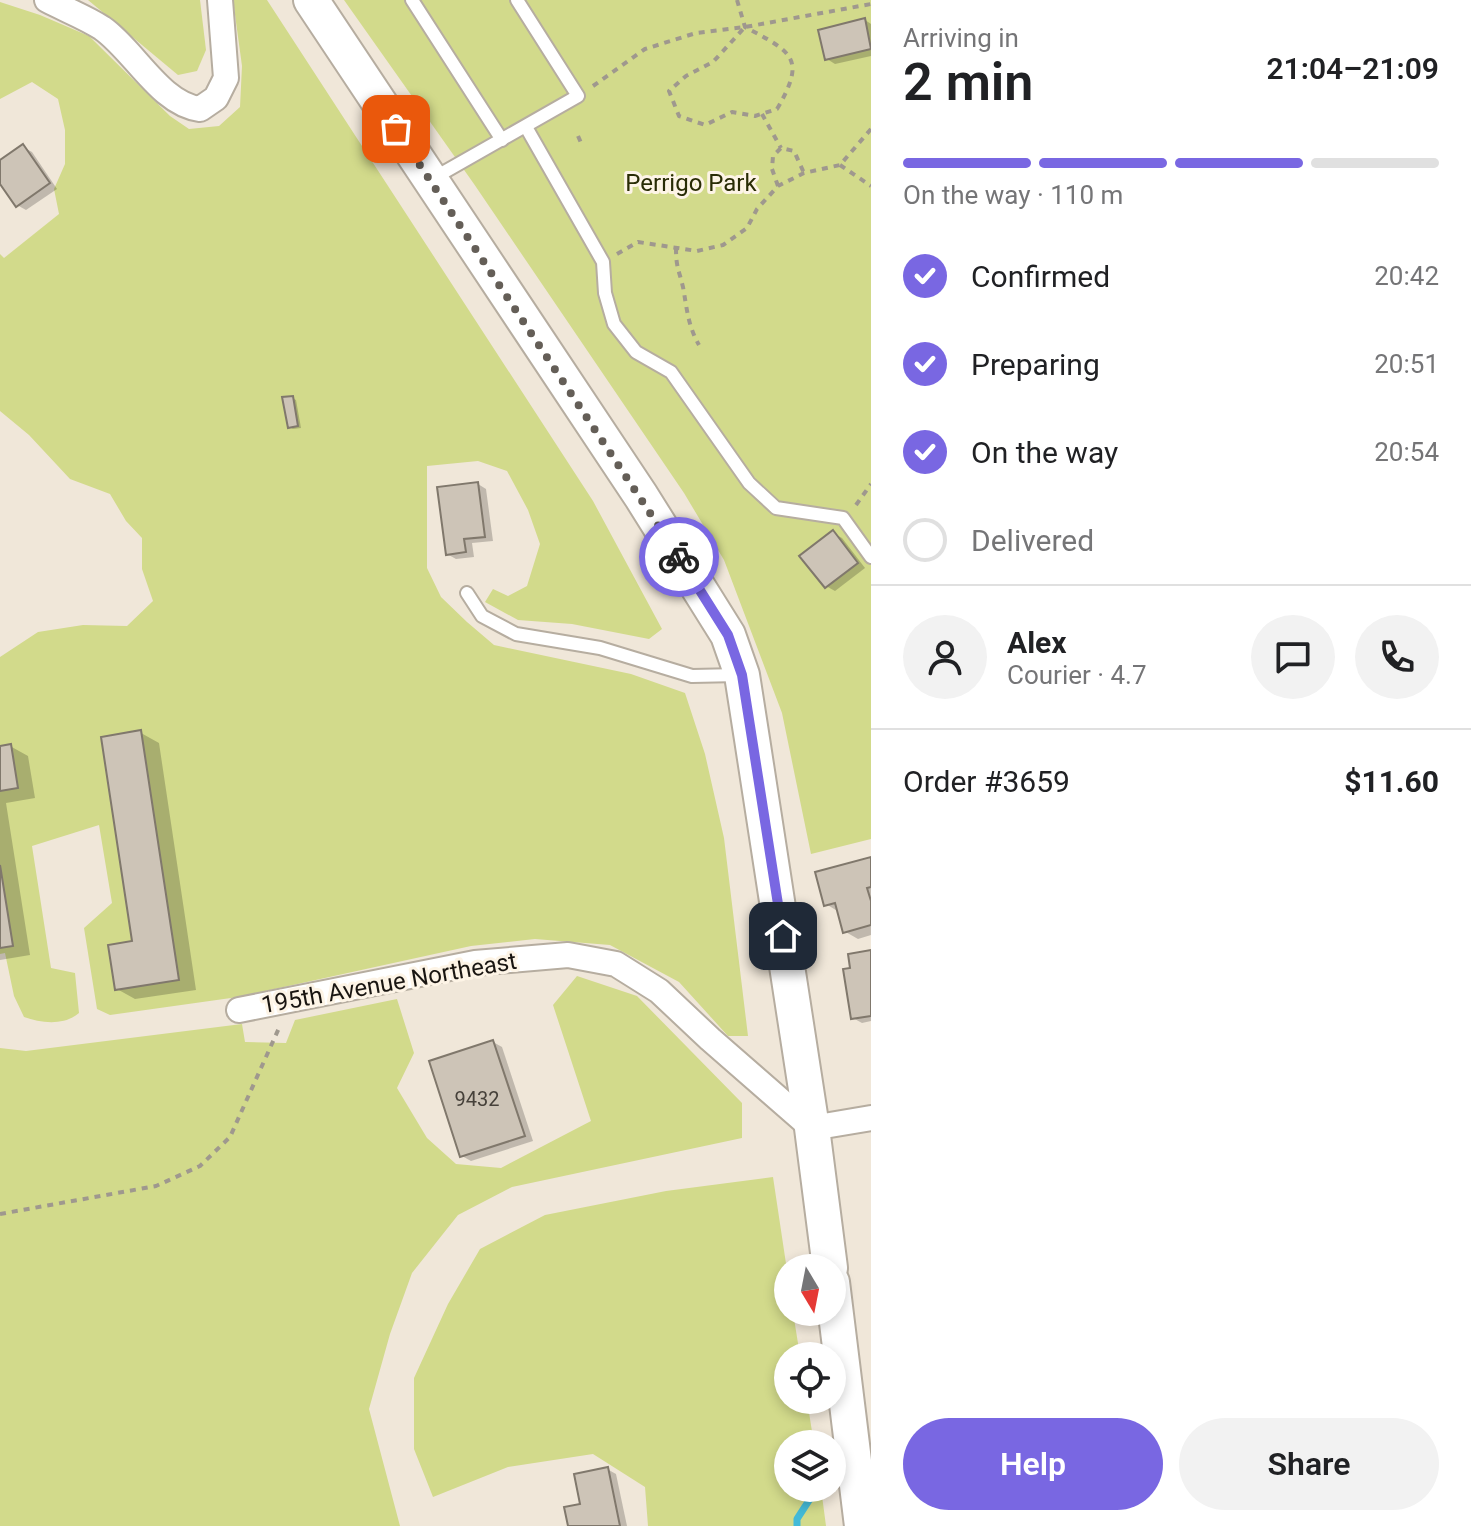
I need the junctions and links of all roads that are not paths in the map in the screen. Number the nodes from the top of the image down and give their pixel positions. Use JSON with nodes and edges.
{"nodes":[{"id":1,"x":47,"y":0,"type":"edge"},
{"id":2,"x":220,"y":0,"type":"edge"},
{"id":3,"x":311,"y":0,"type":"edge"},
{"id":4,"x":412,"y":0,"type":"edge"},
{"id":5,"x":517,"y":0,"type":"edge"},
{"id":6,"x":526,"y":127,"type":"junction"},
{"id":7,"x":502,"y":140,"type":"junction"},
{"id":8,"x":430,"y":181,"type":"junction"},
{"id":9,"x":871,"y":557,"type":"edge"},
{"id":10,"x":467,"y":593,"type":"dead end"},
{"id":11,"x":742,"y":675,"type":"junction"},
{"id":12,"x":239,"y":1010,"type":"dead end"},
{"id":13,"x":871,"y":1118,"type":"edge"},
{"id":14,"x":812,"y":1128,"type":"junction"},
{"id":15,"x":828,"y":1254,"type":"edge"},
{"id":16,"x":838,"y":1326,"type":"edge"},
{"id":17,"x":862,"y":1526,"type":"edge"}],
"edges":[{"from":1,"to":2,"type":"street"},
{"from":3,"to":8,"type":"street"},
{"from":4,"to":7,"type":"lane"},
{"from":5,"to":6,"type":"lane"},
{"from":6,"to":7,"type":"lane"},
{"from":6,"to":9,"type":"lane"},
{"from":7,"to":8,"type":"lane"},
{"from":8,"to":11,"type":"street"},
{"from":10,"to":11,"type":"lane"},
{"from":11,"to":14,"type":"street"},
{"from":12,"to":14,"type":"street","name":"195th Avenue Northeast"},
{"from":13,"to":14,"type":"street"},
{"from":14,"to":15,"type":"street"},
{"from":16,"to":17,"type":"street"}]}
